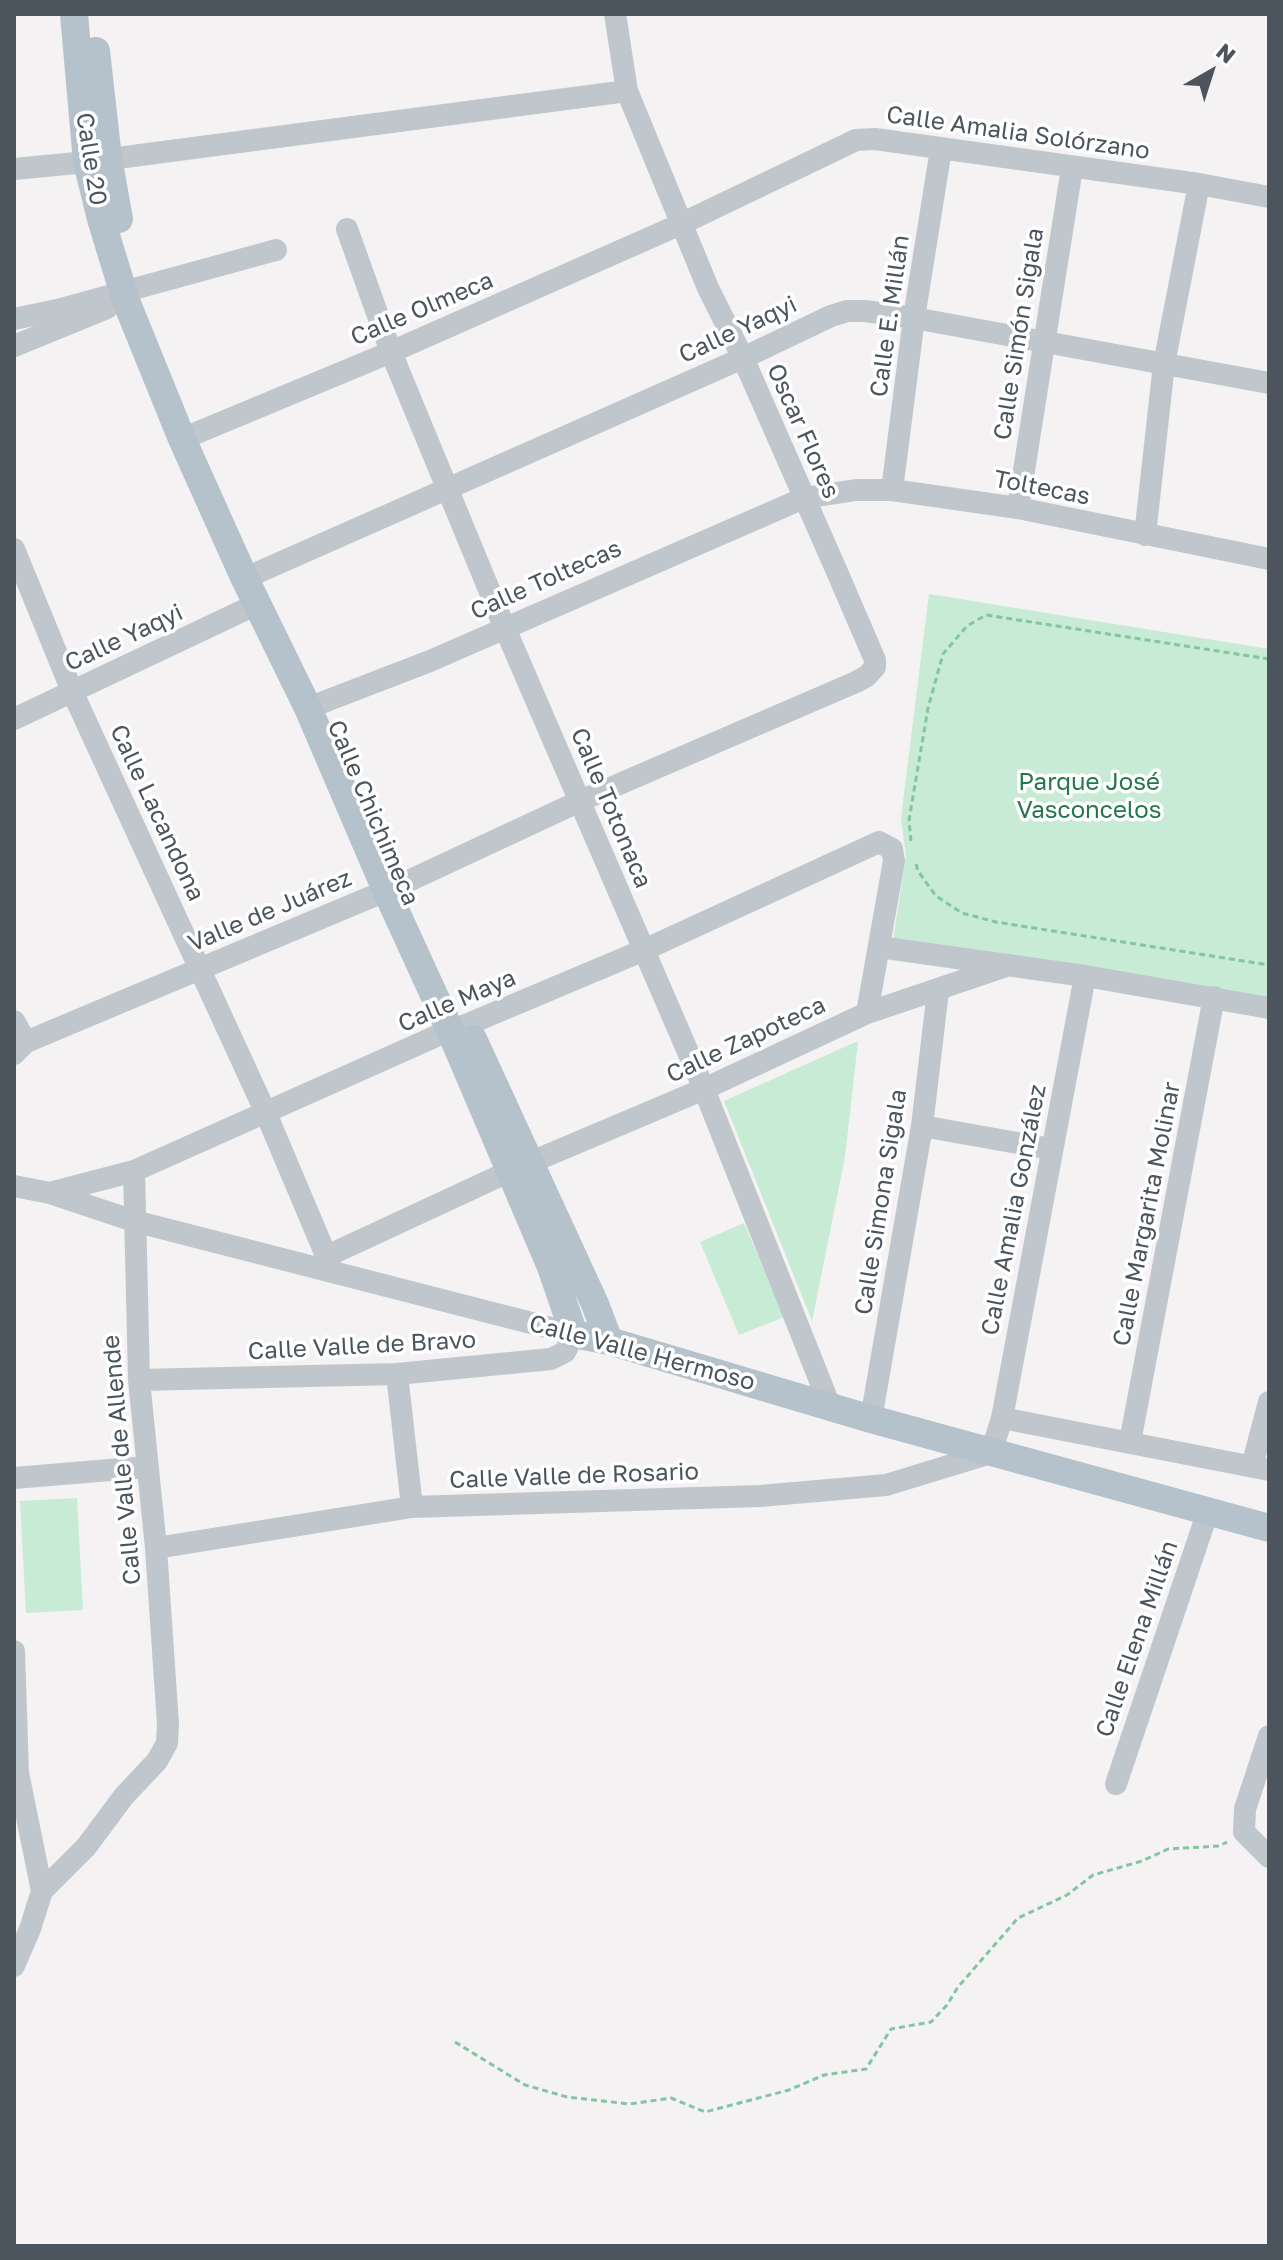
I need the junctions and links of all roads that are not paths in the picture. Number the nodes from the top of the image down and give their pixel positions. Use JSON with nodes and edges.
{"nodes":[{"id":1,"x":74,"y":14,"type":"edge"},
{"id":2,"x":92,"y":14,"type":"edge"},
{"id":3,"x":615,"y":14,"type":"edge"},
{"id":4,"x":627,"y":91,"type":"junction"},
{"id":5,"x":941,"y":149,"type":"junction"},
{"id":6,"x":98,"y":160,"type":"junction"},
{"id":7,"x":1072,"y":168,"type":"junction"},
{"id":8,"x":14,"y":169,"type":"edge"},
{"id":9,"x":1199,"y":184,"type":"junction"},
{"id":10,"x":1269,"y":197,"type":"edge"},
{"id":11,"x":681,"y":224,"type":"junction"},
{"id":12,"x":347,"y":229,"type":"dead end"},
{"id":13,"x":276,"y":250,"type":"dead end"},
{"id":14,"x":132,"y":293,"type":"junction"},
{"id":15,"x":914,"y":318,"type":"junction"},
{"id":16,"x":14,"y":319,"type":"edge"},
{"id":17,"x":1043,"y":341,"type":"junction"},
{"id":18,"x":14,"y":346,"type":"edge"},
{"id":19,"x":391,"y":352,"type":"junction"},
{"id":20,"x":743,"y":358,"type":"junction"},
{"id":21,"x":1164,"y":364,"type":"junction"},
{"id":22,"x":1269,"y":383,"type":"edge"},
{"id":23,"x":189,"y":435,"type":"junction"},
{"id":24,"x":448,"y":487,"type":"junction"},
{"id":25,"x":892,"y":490,"type":"junction"},
{"id":26,"x":804,"y":498,"type":"junction"},
{"id":27,"x":1018,"y":508,"type":"junction"},
{"id":28,"x":1145,"y":535,"type":"junction"},
{"id":29,"x":14,"y":549,"type":"edge"},
{"id":30,"x":1269,"y":559,"type":"edge"},
{"id":31,"x":259,"y":572,"type":"junction"},
{"id":32,"x":257,"y":604,"type":"junction"},
{"id":33,"x":504,"y":626,"type":"junction"},
{"id":34,"x":875,"y":660,"type":"joint"},
{"id":35,"x":72,"y":691,"type":"junction"},
{"id":36,"x":317,"y":705,"type":"junction"},
{"id":37,"x":14,"y":719,"type":"edge"},
{"id":38,"x":580,"y":801,"type":"junction"},
{"id":39,"x":394,"y":887,"type":"junction"},
{"id":40,"x":879,"y":947,"type":"junction"},
{"id":41,"x":644,"y":950,"type":"junction"},
{"id":42,"x":1009,"y":965,"type":"junction"},
{"id":43,"x":201,"y":969,"type":"junction"},
{"id":44,"x":1085,"y":976,"type":"junction"},
{"id":45,"x":938,"y":991,"type":"junction"},
{"id":46,"x":1214,"y":997,"type":"junction"},
{"id":47,"x":1269,"y":1008,"type":"edge"},
{"id":48,"x":867,"y":1013,"type":"junction"},
{"id":49,"x":14,"y":1021,"type":"edge"},
{"id":50,"x":458,"y":1028,"type":"junction"},
{"id":51,"x":20,"y":1048,"type":"edge"},
{"id":52,"x":704,"y":1089,"type":"junction"},
{"id":53,"x":265,"y":1111,"type":"junction"},
{"id":54,"x":922,"y":1126,"type":"junction"},
{"id":55,"x":1051,"y":1149,"type":"junction"},
{"id":56,"x":520,"y":1167,"type":"junction"},
{"id":57,"x":134,"y":1171,"type":"junction"},
{"id":58,"x":14,"y":1186,"type":"edge"},
{"id":59,"x":50,"y":1193,"type":"junction"},
{"id":60,"x":134,"y":1221,"type":"junction"},
{"id":61,"x":329,"y":1265,"type":"junction"},
{"id":62,"x":574,"y":1334,"type":"junction"},
{"id":63,"x":609,"y":1341,"type":"junction"},
{"id":64,"x":397,"y":1374,"type":"junction"},
{"id":65,"x":139,"y":1380,"type":"junction"},
{"id":66,"x":1269,"y":1402,"type":"edge"},
{"id":67,"x":830,"y":1406,"type":"junction"},
{"id":68,"x":1002,"y":1418,"type":"junction"},
{"id":69,"x":871,"y":1419,"type":"junction"},
{"id":70,"x":1130,"y":1442,"type":"junction"},
{"id":71,"x":991,"y":1453,"type":"junction"},
{"id":72,"x":146,"y":1467,"type":"junction"},
{"id":73,"x":1261,"y":1468,"type":"edge"},
{"id":74,"x":14,"y":1478,"type":"edge"},
{"id":75,"x":412,"y":1507,"type":"junction"},
{"id":76,"x":1208,"y":1511,"type":"junction"},
{"id":77,"x":1269,"y":1528,"type":"edge"},
{"id":78,"x":156,"y":1548,"type":"junction"},
{"id":79,"x":14,"y":1651,"type":"edge"},
{"id":80,"x":1269,"y":1736,"type":"edge"},
{"id":81,"x":1116,"y":1784,"type":"dead end"},
{"id":82,"x":1269,"y":1857,"type":"edge"},
{"id":83,"x":42,"y":1891,"type":"junction"},
{"id":84,"x":14,"y":1966,"type":"edge"}],
"edges":[{"from":1,"to":6,"type":"main road","name":"Calle 20"},
{"from":2,"to":6,"type":"main road","name":"Calle 20"},
{"from":3,"to":4,"type":"street","name":"Oscar Flores"},
{"from":4,"to":6,"type":"street"},
{"from":4,"to":11,"type":"street","name":"Oscar Flores"},
{"from":5,"to":7,"type":"street","name":"Calle Amalia Solórzano"},
{"from":5,"to":11,"type":"street","name":"Calle Amalia Solórzano"},
{"from":5,"to":15,"type":"street","name":"Calle E. Millán"},
{"from":6,"to":8,"type":"street"},
{"from":6,"to":14,"type":"main road","name":"Calle 20"},
{"from":7,"to":9,"type":"street","name":"Calle Amalia Solórzano"},
{"from":7,"to":17,"type":"street","name":"Calle Simón Sigala"},
{"from":9,"to":10,"type":"street","name":"Calle Amalia Solórzano"},
{"from":9,"to":21,"type":"street"},
{"from":11,"to":19,"type":"street","name":"Calle Olmeca"},
{"from":11,"to":20,"type":"street","name":"Oscar Flores"},
{"from":12,"to":19,"type":"street","name":"Calle Totonaca"},
{"from":13,"to":14,"type":"street"},
{"from":14,"to":16,"type":"street"},
{"from":14,"to":18,"type":"street"},
{"from":14,"to":23,"type":"main road","name":"Calle Chichimeca"},
{"from":15,"to":17,"type":"street","name":"Calle Yaqyi"},
{"from":15,"to":20,"type":"street","name":"Calle Yaqyi"},
{"from":15,"to":25,"type":"street","name":"Calle E. Millán"},
{"from":17,"to":21,"type":"street","name":"Calle Yaqyi"},
{"from":17,"to":27,"type":"street","name":"Calle Simón Sigala"},
{"from":19,"to":23,"type":"street","name":"Calle Olmeca"},
{"from":19,"to":24,"type":"street","name":"Calle Totonaca"},
{"from":20,"to":24,"type":"street","name":"Calle Yaqyi"},
{"from":20,"to":26,"type":"street","name":"Oscar Flores"},
{"from":21,"to":22,"type":"street","name":"Calle Yaqyi"},
{"from":21,"to":28,"type":"street"},
{"from":23,"to":31,"type":"main road","name":"Calle Chichimeca"},
{"from":23,"to":32,"type":"main road","name":"Calle Chichimeca"},
{"from":24,"to":31,"type":"street","name":"Calle Yaqyi"},
{"from":24,"to":33,"type":"street","name":"Calle Totonaca"},
{"from":25,"to":26,"type":"street","name":"Toltecas"},
{"from":25,"to":27,"type":"street","name":"Toltecas"},
{"from":26,"to":33,"type":"street","name":"Calle Toltecas"},
{"from":26,"to":34,"type":"street","name":"Oscar Flores"},
{"from":27,"to":28,"type":"street","name":"Toltecas"},
{"from":28,"to":30,"type":"street","name":"Toltecas"},
{"from":29,"to":35,"type":"street","name":"Calle Lacandona"},
{"from":31,"to":36,"type":"main road","name":"Calle Chichimeca"},
{"from":32,"to":35,"type":"street","name":"Calle Yaqyi"},
{"from":32,"to":36,"type":"main road","name":"Calle Chichimeca"},
{"from":33,"to":36,"type":"street","name":"Calle Toltecas"},
{"from":33,"to":38,"type":"street","name":"Calle Totonaca"},
{"from":34,"to":38,"type":"street","name":"Valle de Juárez"},
{"from":35,"to":37,"type":"street","name":"Calle Yaqyi"},
{"from":35,"to":43,"type":"street","name":"Calle Lacandona"},
{"from":36,"to":39,"type":"main road","name":"Calle Chichimeca"},
{"from":38,"to":39,"type":"street","name":"Valle de Juárez"},
{"from":38,"to":41,"type":"street","name":"Calle Totonaca"},
{"from":39,"to":43,"type":"street","name":"Valle de Juárez"},
{"from":39,"to":50,"type":"main road","name":"Calle Chichimeca"},
{"from":40,"to":41,"type":"street","name":"Calle Maya"},
{"from":40,"to":42,"type":"street"},
{"from":40,"to":48,"type":"street"},
{"from":41,"to":50,"type":"street","name":"Calle Maya"},
{"from":41,"to":52,"type":"street","name":"Calle Totonaca"},
{"from":42,"to":44,"type":"street"},
{"from":42,"to":45,"type":"street","name":"Calle Zapoteca"},
{"from":43,"to":51,"type":"street","name":"Valle de Juárez"},
{"from":43,"to":53,"type":"street","name":"Calle Lacandona"},
{"from":44,"to":46,"type":"street"},
{"from":44,"to":55,"type":"street","name":"Calle Amalia González"},
{"from":45,"to":48,"type":"street","name":"Calle Zapoteca"},
{"from":45,"to":54,"type":"street","name":"Calle Simona Sigala"},
{"from":46,"to":47,"type":"street"},
{"from":46,"to":70,"type":"street","name":"Calle Margarita Molinar"},
{"from":48,"to":52,"type":"street","name":"Calle Zapoteca"},
{"from":49,"to":51,"type":"street"},
{"from":50,"to":53,"type":"street","name":"Calle Maya"},
{"from":50,"to":56,"type":"main road","name":"Calle Chichimeca"},
{"from":52,"to":56,"type":"street","name":"Calle Zapoteca"},
{"from":52,"to":67,"type":"street","name":"Calle Totonaca"},
{"from":53,"to":57,"type":"street","name":"Calle Maya"},
{"from":53,"to":61,"type":"street","name":"Calle Lacandona"},
{"from":54,"to":55,"type":"street"},
{"from":54,"to":69,"type":"street","name":"Calle Simona Sigala"},
{"from":55,"to":68,"type":"street","name":"Calle Amalia González"},
{"from":56,"to":61,"type":"street","name":"Calle Zapoteca"},
{"from":56,"to":62,"type":"main road","name":"Calle Chichimeca"},
{"from":56,"to":63,"type":"main road","name":"Calle Chichimeca"},
{"from":57,"to":59,"type":"street","name":"Calle Maya"},
{"from":57,"to":60,"type":"street","name":"Calle Valle de Allende"},
{"from":58,"to":59,"type":"street","name":"Calle Valle Hermoso"},
{"from":59,"to":60,"type":"street","name":"Calle Valle Hermoso"},
{"from":60,"to":61,"type":"street","name":"Calle Valle Hermoso"},
{"from":60,"to":65,"type":"street","name":"Calle Valle de Allende"},
{"from":61,"to":62,"type":"street","name":"Calle Valle Hermoso"},
{"from":62,"to":63,"type":"main road","name":"Calle Valle Hermoso"},
{"from":62,"to":64,"type":"street","name":"Calle Valle de Bravo"},
{"from":63,"to":67,"type":"main road","name":"Calle Valle Hermoso"},
{"from":64,"to":65,"type":"street","name":"Calle Valle de Bravo"},
{"from":64,"to":75,"type":"street"},
{"from":65,"to":72,"type":"street","name":"Calle Valle de Allende"},
{"from":66,"to":73,"type":"street"},
{"from":67,"to":69,"type":"main road","name":"Calle Valle Hermoso"},
{"from":68,"to":70,"type":"street"},
{"from":68,"to":71,"type":"street","name":"Calle Amalia González"},
{"from":69,"to":71,"type":"main road","name":"Calle Valle Hermoso"},
{"from":70,"to":73,"type":"street"},
{"from":71,"to":75,"type":"street","name":"Calle Valle de Rosario"},
{"from":71,"to":76,"type":"main road","name":"Calle Valle Hermoso"},
{"from":72,"to":74,"type":"street"},
{"from":72,"to":78,"type":"street","name":"Calle Valle de Allende"},
{"from":75,"to":78,"type":"street","name":"Calle Valle de Rosario"},
{"from":76,"to":77,"type":"main road","name":"Calle Valle Hermoso"},
{"from":76,"to":81,"type":"street","name":"Calle Elena Millán"},
{"from":78,"to":83,"type":"street","name":"Calle Valle de Allende"},
{"from":79,"to":83,"type":"street"},
{"from":80,"to":82,"type":"street"},
{"from":83,"to":84,"type":"street"}]}
